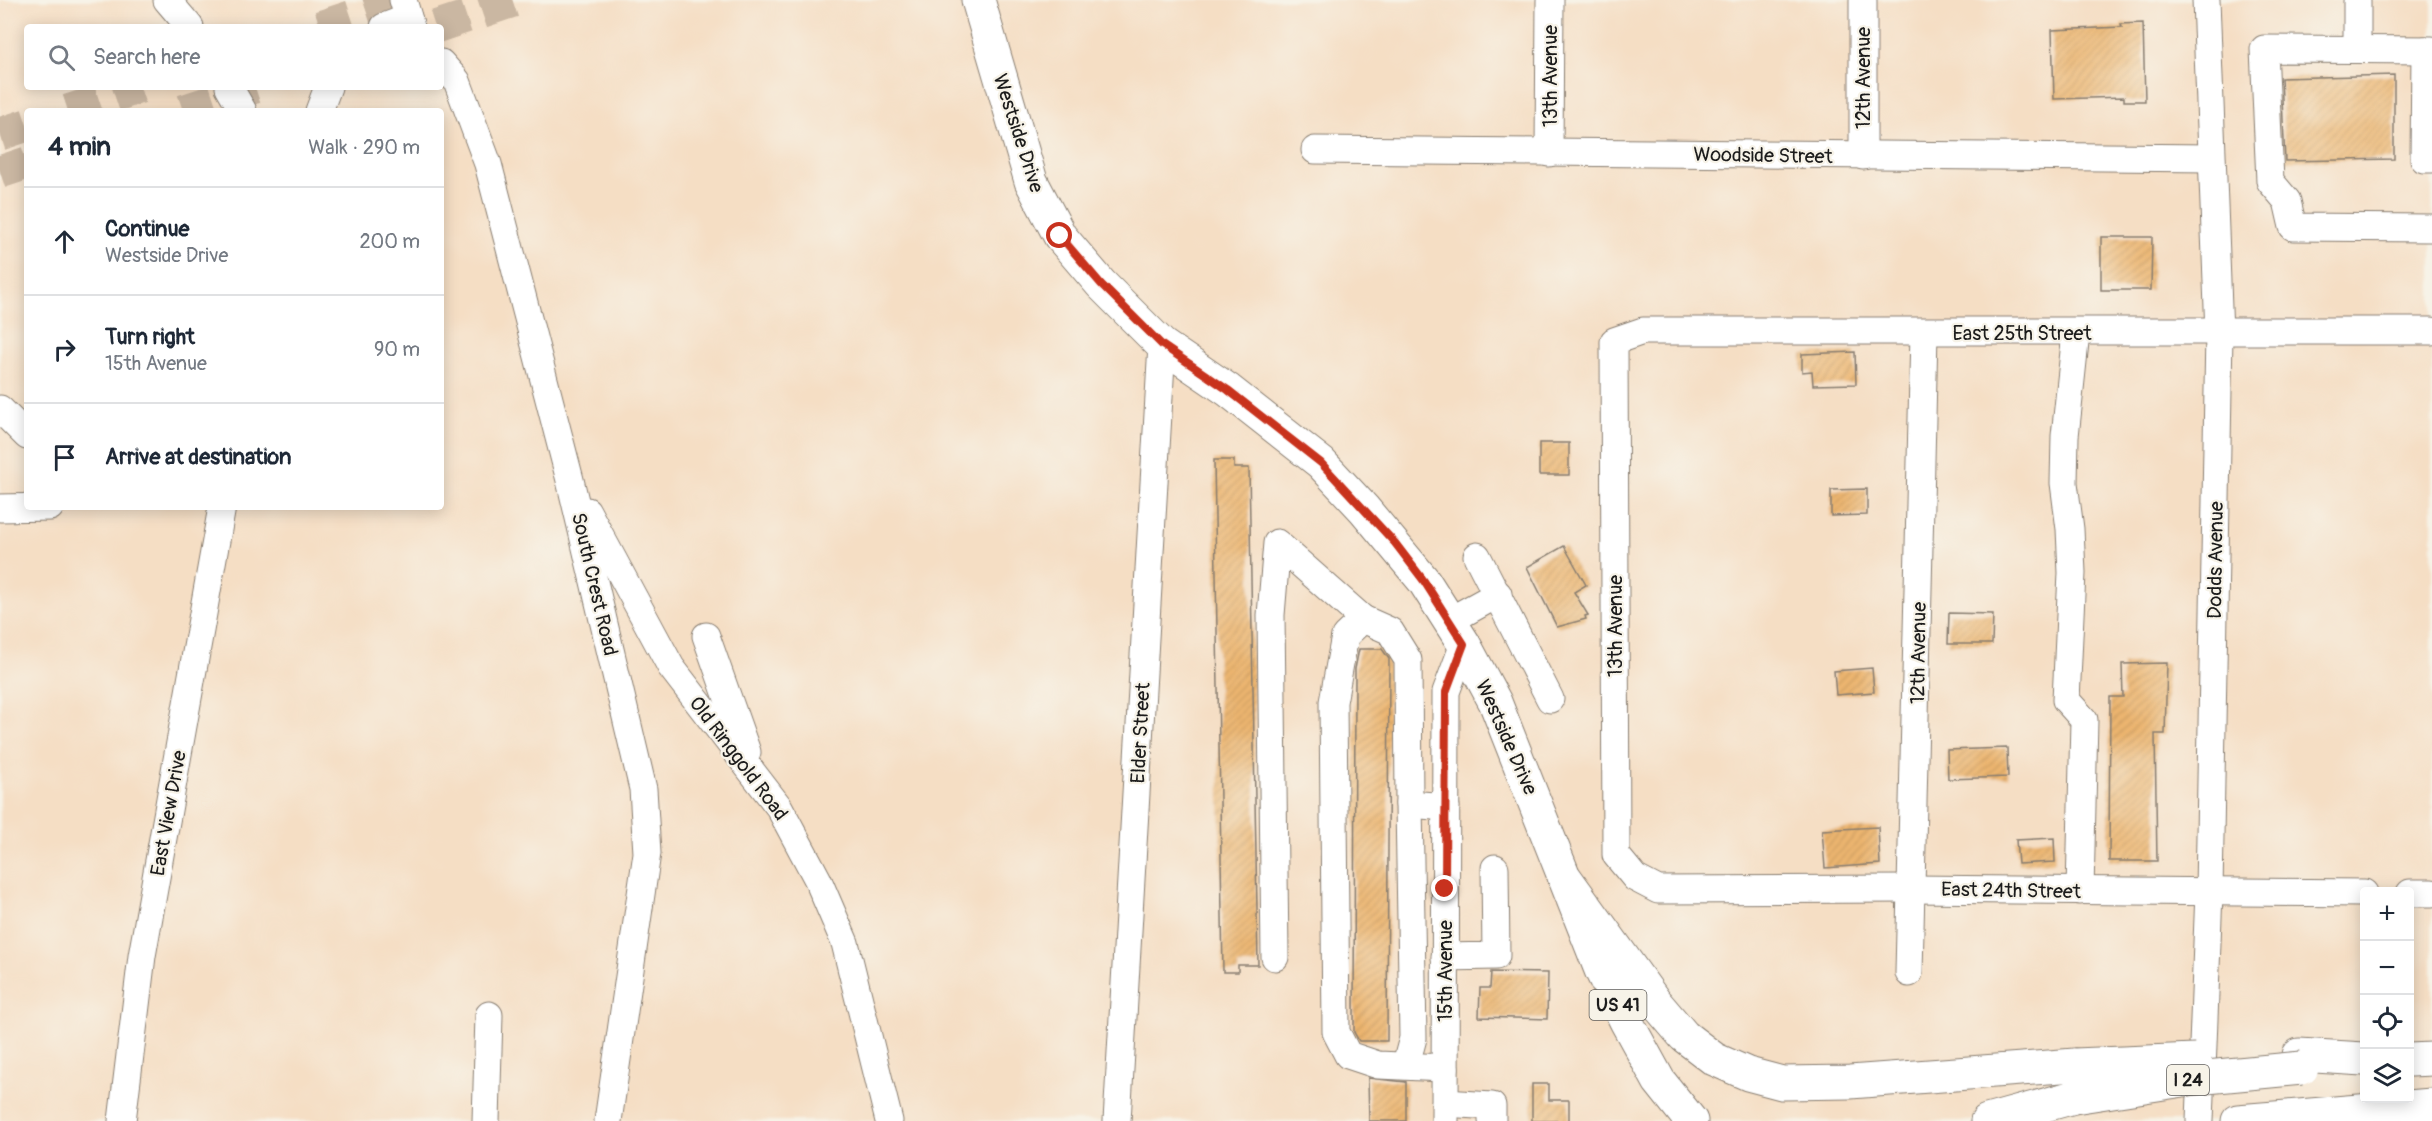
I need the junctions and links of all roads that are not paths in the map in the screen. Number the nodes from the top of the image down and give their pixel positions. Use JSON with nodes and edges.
{"nodes":[{"id":1,"x":167,"y":0,"type":"edge"},
{"id":2,"x":1550,"y":0,"type":"edge"},
{"id":3,"x":1863,"y":0,"type":"edge"},
{"id":4,"x":2206,"y":0,"type":"edge"},
{"id":5,"x":2356,"y":0,"type":"edge"},
{"id":6,"x":978,"y":1,"type":"edge"},
{"id":7,"x":187,"y":24,"type":"edge"},
{"id":8,"x":2357,"y":49,"type":"junction"},
{"id":9,"x":2428,"y":50,"type":"edge"},
{"id":10,"x":444,"y":66,"type":"edge"},
{"id":11,"x":231,"y":90,"type":"edge"},
{"id":12,"x":327,"y":90,"type":"edge"},
{"id":13,"x":241,"y":108,"type":"edge"},
{"id":14,"x":320,"y":108,"type":"edge"},
{"id":15,"x":1315,"y":150,"type":"dead end"},
{"id":16,"x":1550,"y":153,"type":"junction"},
{"id":17,"x":1863,"y":156,"type":"junction"},
{"id":18,"x":2211,"y":158,"type":"junction"},
{"id":19,"x":2432,"y":159,"type":"edge"},
{"id":20,"x":2432,"y":228,"type":"edge"},
{"id":21,"x":2432,"y":332,"type":"edge"},
{"id":22,"x":1924,"y":333,"type":"junction"},
{"id":23,"x":2076,"y":333,"type":"junction"},
{"id":24,"x":2219,"y":333,"type":"junction"},
{"id":25,"x":1614,"y":341,"type":"joint"},
{"id":26,"x":1162,"y":345,"type":"junction"},
{"id":27,"x":0,"y":409,"type":"edge"},
{"id":28,"x":24,"y":433,"type":"edge"},
{"id":29,"x":570,"y":480,"type":"junction"},
{"id":30,"x":0,"y":508,"type":"edge"},
{"id":31,"x":24,"y":508,"type":"edge"},
{"id":32,"x":221,"y":510,"type":"edge"},
{"id":33,"x":1477,"y":556,"type":"dead end"},
{"id":34,"x":1498,"y":594,"type":"junction"},
{"id":35,"x":1363,"y":619,"type":"junction"},
{"id":36,"x":1457,"y":633,"type":"junction"},
{"id":37,"x":706,"y":636,"type":"dead end"},
{"id":38,"x":1550,"y":699,"type":"dead end"},
{"id":39,"x":754,"y":773,"type":"junction"},
{"id":40,"x":1409,"y":804,"type":"junction"},
{"id":41,"x":1446,"y":807,"type":"junction"},
{"id":42,"x":1494,"y":868,"type":"dead end"},
{"id":43,"x":1566,"y":879,"type":"junction"},
{"id":44,"x":1445,"y":889,"type":"junction"},
{"id":45,"x":1913,"y":889,"type":"junction"},
{"id":46,"x":1658,"y":890,"type":"joint"},
{"id":47,"x":1411,"y":891,"type":"junction"},
{"id":48,"x":2080,"y":891,"type":"junction"},
{"id":49,"x":2209,"y":892,"type":"junction"},
{"id":50,"x":2360,"y":893,"type":"edge"},
{"id":51,"x":2414,"y":893,"type":"edge"},
{"id":52,"x":2432,"y":893,"type":"edge"},
{"id":53,"x":1275,"y":957,"type":"dead end"},
{"id":54,"x":1445,"y":957,"type":"junction"},
{"id":55,"x":1909,"y":973,"type":"dead end"},
{"id":56,"x":489,"y":1015,"type":"dead end"},
{"id":57,"x":2360,"y":1059,"type":"edge"},
{"id":58,"x":2432,"y":1059,"type":"edge"},
{"id":59,"x":2414,"y":1060,"type":"edge"},
{"id":60,"x":2300,"y":1062,"type":"junction"},
{"id":61,"x":1406,"y":1064,"type":"junction"},
{"id":62,"x":2360,"y":1064,"type":"edge"},
{"id":63,"x":1445,"y":1068,"type":"junction"},
{"id":64,"x":2074,"y":1081,"type":"junction"},
{"id":65,"x":2432,"y":1105,"type":"edge"},
{"id":66,"x":1445,"y":1112,"type":"edge"},
{"id":67,"x":122,"y":1121,"type":"edge"},
{"id":68,"x":486,"y":1121,"type":"edge"},
{"id":69,"x":608,"y":1121,"type":"edge"},
{"id":70,"x":889,"y":1121,"type":"edge"},
{"id":71,"x":1117,"y":1121,"type":"edge"},
{"id":72,"x":1492,"y":1121,"type":"edge"},
{"id":73,"x":1690,"y":1121,"type":"edge"},
{"id":74,"x":1987,"y":1121,"type":"edge"},
{"id":75,"x":2200,"y":1121,"type":"edge"},
{"id":76,"x":2238,"y":1121,"type":"edge"}],
"edges":[{"from":1,"to":7,"type":"street"},
{"from":2,"to":16,"type":"street","name":"13th Avenue"},
{"from":3,"to":17,"type":"street","name":"12th Avenue"},
{"from":4,"to":18,"type":"street","name":"Dodds Avenue"},
{"from":5,"to":8,"type":"street"},
{"from":6,"to":26,"type":"main road","name":"Westside Drive","number":"US 41"},
{"from":8,"to":9,"type":"street"},
{"from":8,"to":20,"type":"street"},
{"from":9,"to":19,"type":"street"},
{"from":10,"to":29,"type":"street","name":"South Crest Road"},
{"from":11,"to":13,"type":"street"},
{"from":12,"to":14,"type":"street"},
{"from":15,"to":16,"type":"street","name":"Woodside Street"},
{"from":16,"to":17,"type":"street","name":"Woodside Street"},
{"from":17,"to":18,"type":"street","name":"Woodside Street"},
{"from":18,"to":24,"type":"street","name":"Dodds Avenue"},
{"from":21,"to":24,"type":"street","name":"East 25th Street"},
{"from":22,"to":23,"type":"street","name":"East 25th Street"},
{"from":22,"to":25,"type":"street","name":"East 25th Street"},
{"from":22,"to":45,"type":"street","name":"12th Avenue"},
{"from":23,"to":24,"type":"street","name":"East 25th Street"},
{"from":23,"to":48,"type":"street"},
{"from":24,"to":49,"type":"street","name":"Dodds Avenue"},
{"from":25,"to":46,"type":"street","name":"13th Avenue"},
{"from":26,"to":36,"type":"main road","name":"Westside Drive","number":"US 41"},
{"from":26,"to":71,"type":"street","name":"Elder Street"},
{"from":27,"to":28,"type":"street"},
{"from":29,"to":39,"type":"street","name":"Old Ringgold Road"},
{"from":29,"to":69,"type":"street","name":"South Crest Road"},
{"from":30,"to":31,"type":"street"},
{"from":32,"to":67,"type":"street","name":"East View Drive"},
{"from":33,"to":34,"type":"street"},
{"from":34,"to":36,"type":"street"},
{"from":34,"to":38,"type":"street"},
{"from":35,"to":40,"type":"street"},
{"from":35,"to":53,"type":"street"},
{"from":35,"to":61,"type":"street"},
{"from":36,"to":41,"type":"street","name":"15th Avenue"},
{"from":36,"to":43,"type":"main road","name":"Westside Drive","number":"US 41"},
{"from":37,"to":39,"type":"street"},
{"from":39,"to":70,"type":"street","name":"Old Ringgold Road"},
{"from":40,"to":41,"type":"street"},
{"from":40,"to":47,"type":"street"},
{"from":41,"to":44,"type":"street","name":"15th Avenue"},
{"from":42,"to":54,"type":"street"},
{"from":43,"to":64,"type":"main road"},
{"from":43,"to":73,"type":"main road","name":"Westside Drive","number":"US 41"},
{"from":44,"to":47,"type":"street"},
{"from":44,"to":54,"type":"street","name":"15th Avenue"},
{"from":45,"to":46,"type":"street","name":"East 24th Street"},
{"from":45,"to":48,"type":"street","name":"East 24th Street"},
{"from":45,"to":55,"type":"street","name":"12th Avenue"},
{"from":47,"to":61,"type":"street"},
{"from":48,"to":49,"type":"street","name":"East 24th Street"},
{"from":49,"to":50,"type":"street","name":"East 24th Street"},
{"from":49,"to":75,"type":"street","name":"Dodds Avenue"},
{"from":51,"to":52,"type":"street"},
{"from":54,"to":63,"type":"street","name":"15th Avenue"},
{"from":56,"to":68,"type":"street"},
{"from":57,"to":60,"type":"main road"},
{"from":58,"to":59,"type":"main road"},
{"from":60,"to":62,"type":"main road","number":"I 24"},
{"from":60,"to":64,"type":"main road","number":"I 24","bridge":true},
{"from":61,"to":63,"type":"street"},
{"from":63,"to":66,"type":"street","name":"15th Avenue"},
{"from":64,"to":74,"type":"main road","number":"I 24"},
{"from":65,"to":76,"type":"main road"},
{"from":66,"to":72,"type":"street"}]}
